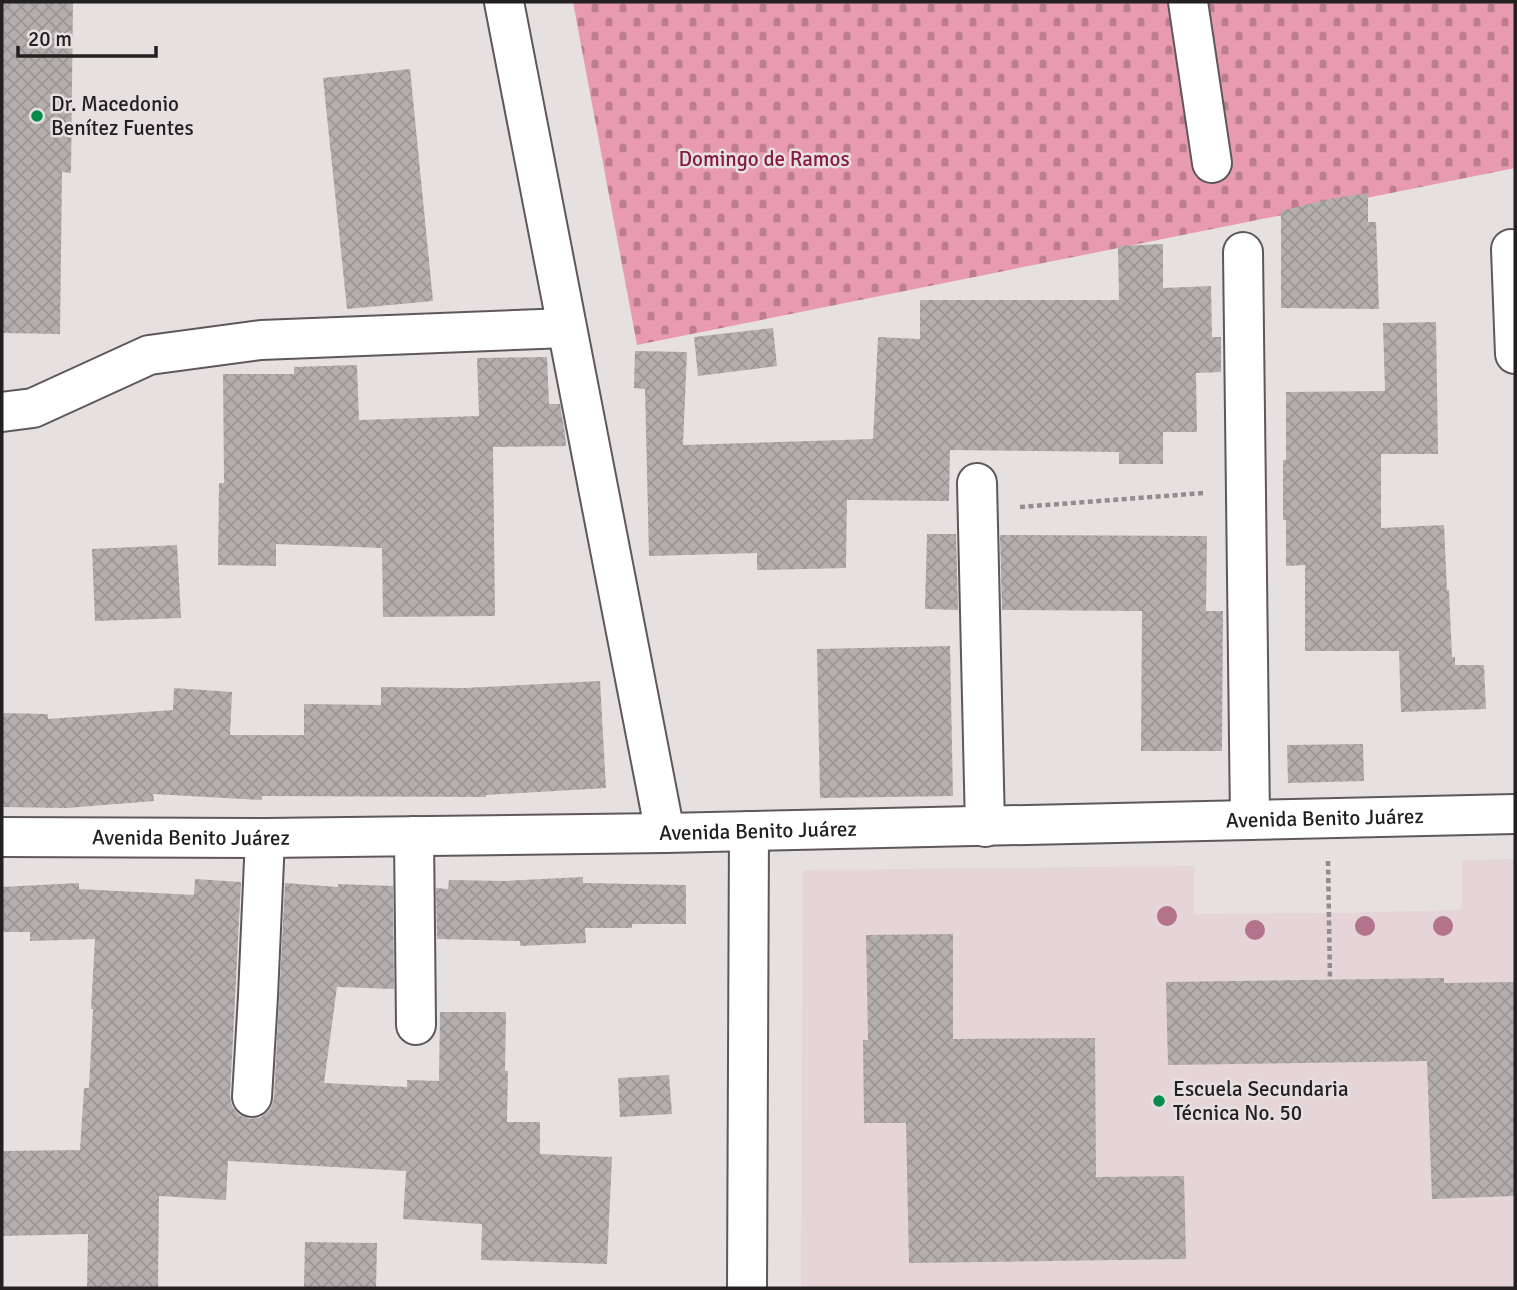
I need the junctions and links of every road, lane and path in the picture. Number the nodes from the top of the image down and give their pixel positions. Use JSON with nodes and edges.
{"nodes":[{"id":1,"x":504,"y":2,"type":"edge"},
{"id":2,"x":1188,"y":2,"type":"edge"},
{"id":3,"x":1212,"y":163,"type":"dead end"},
{"id":4,"x":1511,"y":249,"type":"dead end"},
{"id":5,"x":1244,"y":253,"type":"dead end"},
{"id":6,"x":566,"y":328,"type":"junction"},
{"id":7,"x":1515,"y":354,"type":"edge"},
{"id":8,"x":2,"y":411,"type":"edge"},
{"id":9,"x":1246,"y":490,"type":"junction"},
{"id":10,"x":977,"y":497,"type":"joint"},
{"id":11,"x":1515,"y":814,"type":"edge"},
{"id":12,"x":1327,"y":818,"type":"junction"},
{"id":13,"x":1250,"y":820,"type":"junction"},
{"id":14,"x":985,"y":827,"type":"junction"},
{"id":15,"x":749,"y":831,"type":"junction"},
{"id":16,"x":665,"y":833,"type":"junction"},
{"id":17,"x":415,"y":836,"type":"junction"},
{"id":18,"x":2,"y":837,"type":"edge"},
{"id":19,"x":265,"y":838,"type":"junction"},
{"id":20,"x":1330,"y":979,"type":"dead end"},
{"id":21,"x":416,"y":1026,"type":"dead end"},
{"id":22,"x":251,"y":1097,"type":"dead end"},
{"id":23,"x":747,"y":1288,"type":"edge"}],
"edges":[{"from":1,"to":6,"type":"street"},
{"from":2,"to":3,"type":"street"},
{"from":4,"to":7,"type":"street"},
{"from":5,"to":9,"type":"street"},
{"from":6,"to":8,"type":"street"},
{"from":6,"to":16,"type":"street"},
{"from":9,"to":10,"type":"path"},
{"from":9,"to":13,"type":"street"},
{"from":10,"to":14,"type":"street"},
{"from":11,"to":12,"type":"street","name":"Avenida Benito Juárez"},
{"from":12,"to":13,"type":"street","name":"Avenida Benito Juárez"},
{"from":12,"to":20,"type":"path"},
{"from":13,"to":14,"type":"street","name":"Avenida Benito Juárez"},
{"from":14,"to":15,"type":"street","name":"Avenida Benito Juárez"},
{"from":15,"to":16,"type":"street","name":"Avenida Benito Juárez"},
{"from":15,"to":23,"type":"street"},
{"from":16,"to":17,"type":"street","name":"Avenida Benito Juárez"},
{"from":17,"to":19,"type":"street","name":"Avenida Benito Juárez"},
{"from":17,"to":21,"type":"street"},
{"from":18,"to":19,"type":"street","name":"Avenida Benito Juárez"},
{"from":19,"to":22,"type":"street"}]}
